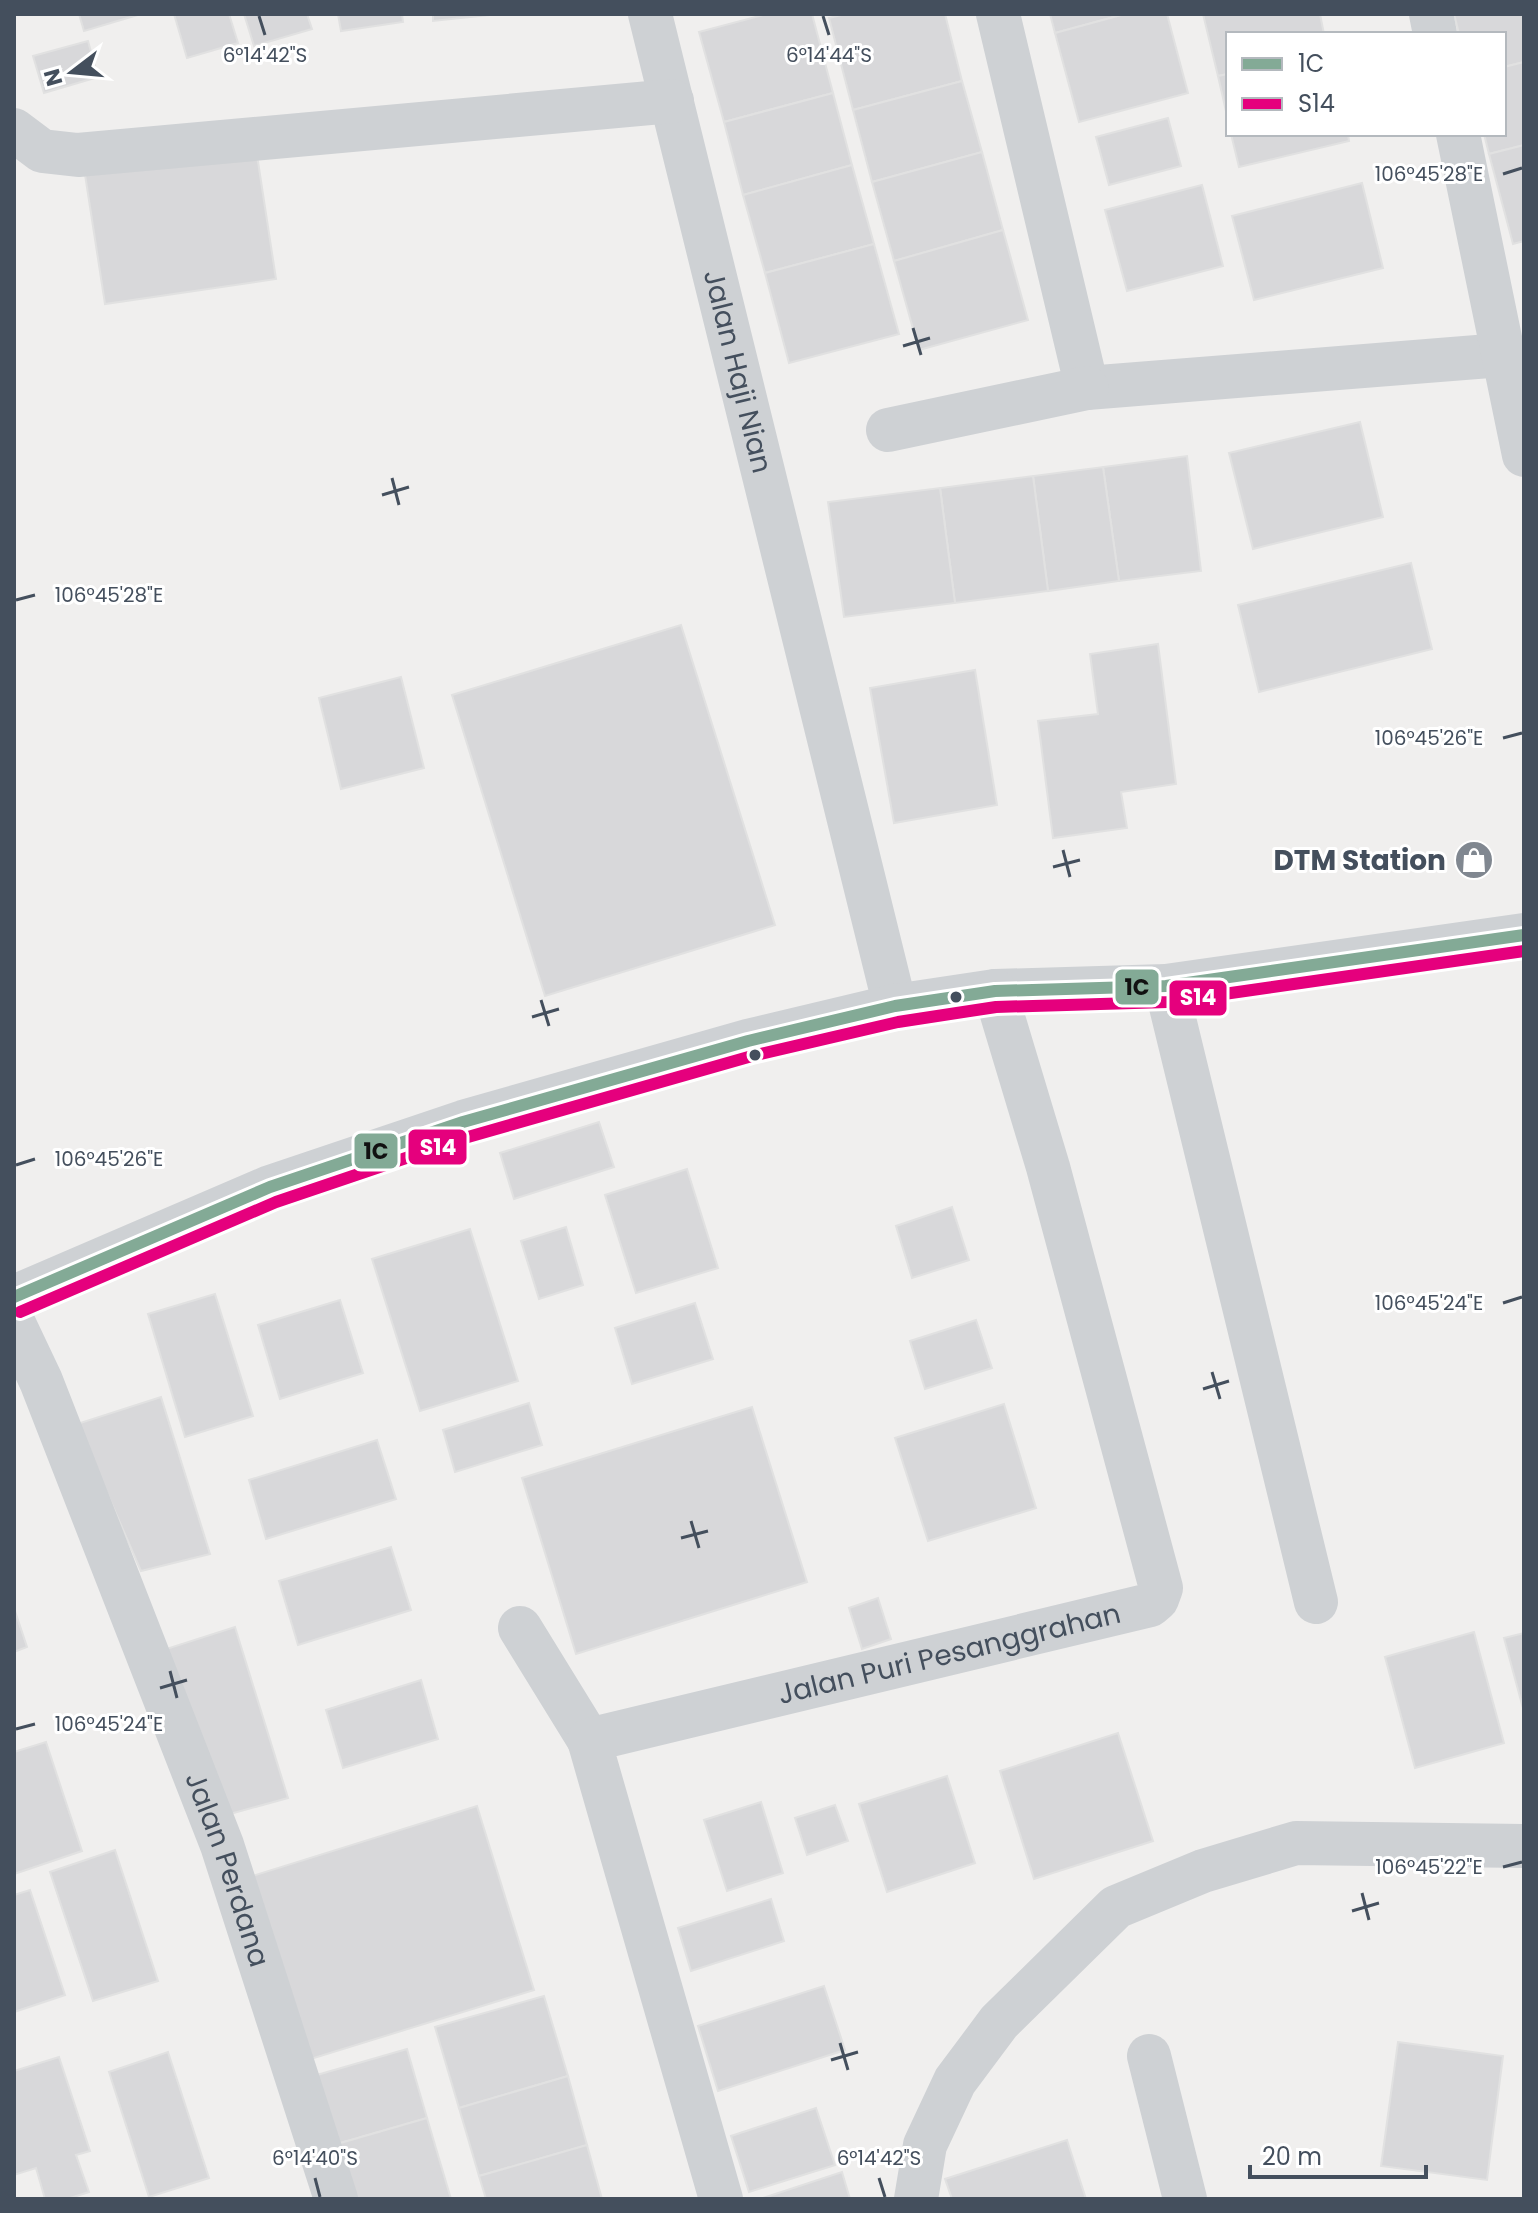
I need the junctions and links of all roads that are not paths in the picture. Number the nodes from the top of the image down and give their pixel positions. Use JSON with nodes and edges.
{"nodes":[{"id":1,"x":650,"y":14,"type":"edge"},
{"id":2,"x":998,"y":14,"type":"edge"},
{"id":3,"x":672,"y":101,"type":"junction"},
{"id":4,"x":14,"y":130,"type":"edge"},
{"id":5,"x":1458,"y":136,"type":"edge"},
{"id":6,"x":1502,"y":355,"type":"junction"},
{"id":7,"x":1087,"y":388,"type":"junction"},
{"id":8,"x":888,"y":430,"type":"dead end"},
{"id":9,"x":1524,"y":455,"type":"edge"},
{"id":10,"x":1524,"y":935,"type":"edge"},
{"id":11,"x":1166,"y":986,"type":"junction"},
{"id":12,"x":995,"y":991,"type":"junction"},
{"id":13,"x":895,"y":1006,"type":"junction"},
{"id":14,"x":14,"y":1297,"type":"edge"},
{"id":15,"x":14,"y":1324,"type":"edge"},
{"id":16,"x":1316,"y":1602,"type":"dead end"},
{"id":17,"x":520,"y":1628,"type":"dead end"},
{"id":18,"x":589,"y":1740,"type":"junction"},
{"id":19,"x":1524,"y":1846,"type":"edge"},
{"id":20,"x":1149,"y":2056,"type":"dead end"},
{"id":21,"x":336,"y":2199,"type":"edge"},
{"id":22,"x":721,"y":2199,"type":"edge"},
{"id":23,"x":916,"y":2199,"type":"edge"},
{"id":24,"x":1185,"y":2199,"type":"edge"}],
"edges":[{"from":1,"to":3,"type":"street","name":"Jalan Haji Nian"},
{"from":2,"to":7,"type":"street"},
{"from":3,"to":4,"type":"street"},
{"from":3,"to":13,"type":"street","name":"Jalan Haji Nian"},
{"from":5,"to":6,"type":"street"},
{"from":6,"to":7,"type":"street"},
{"from":6,"to":9,"type":"street"},
{"from":7,"to":8,"type":"street"},
{"from":10,"to":11,"type":"street"},
{"from":11,"to":12,"type":"street"},
{"from":11,"to":16,"type":"street"},
{"from":12,"to":13,"type":"street"},
{"from":12,"to":18,"type":"street","name":"Jalan Puri Pesanggrahan"},
{"from":13,"to":14,"type":"street"},
{"from":15,"to":21,"type":"street","name":"Jalan Perdana"},
{"from":17,"to":18,"type":"street"},
{"from":18,"to":22,"type":"street"},
{"from":19,"to":23,"type":"street"},
{"from":20,"to":24,"type":"street"}]}
